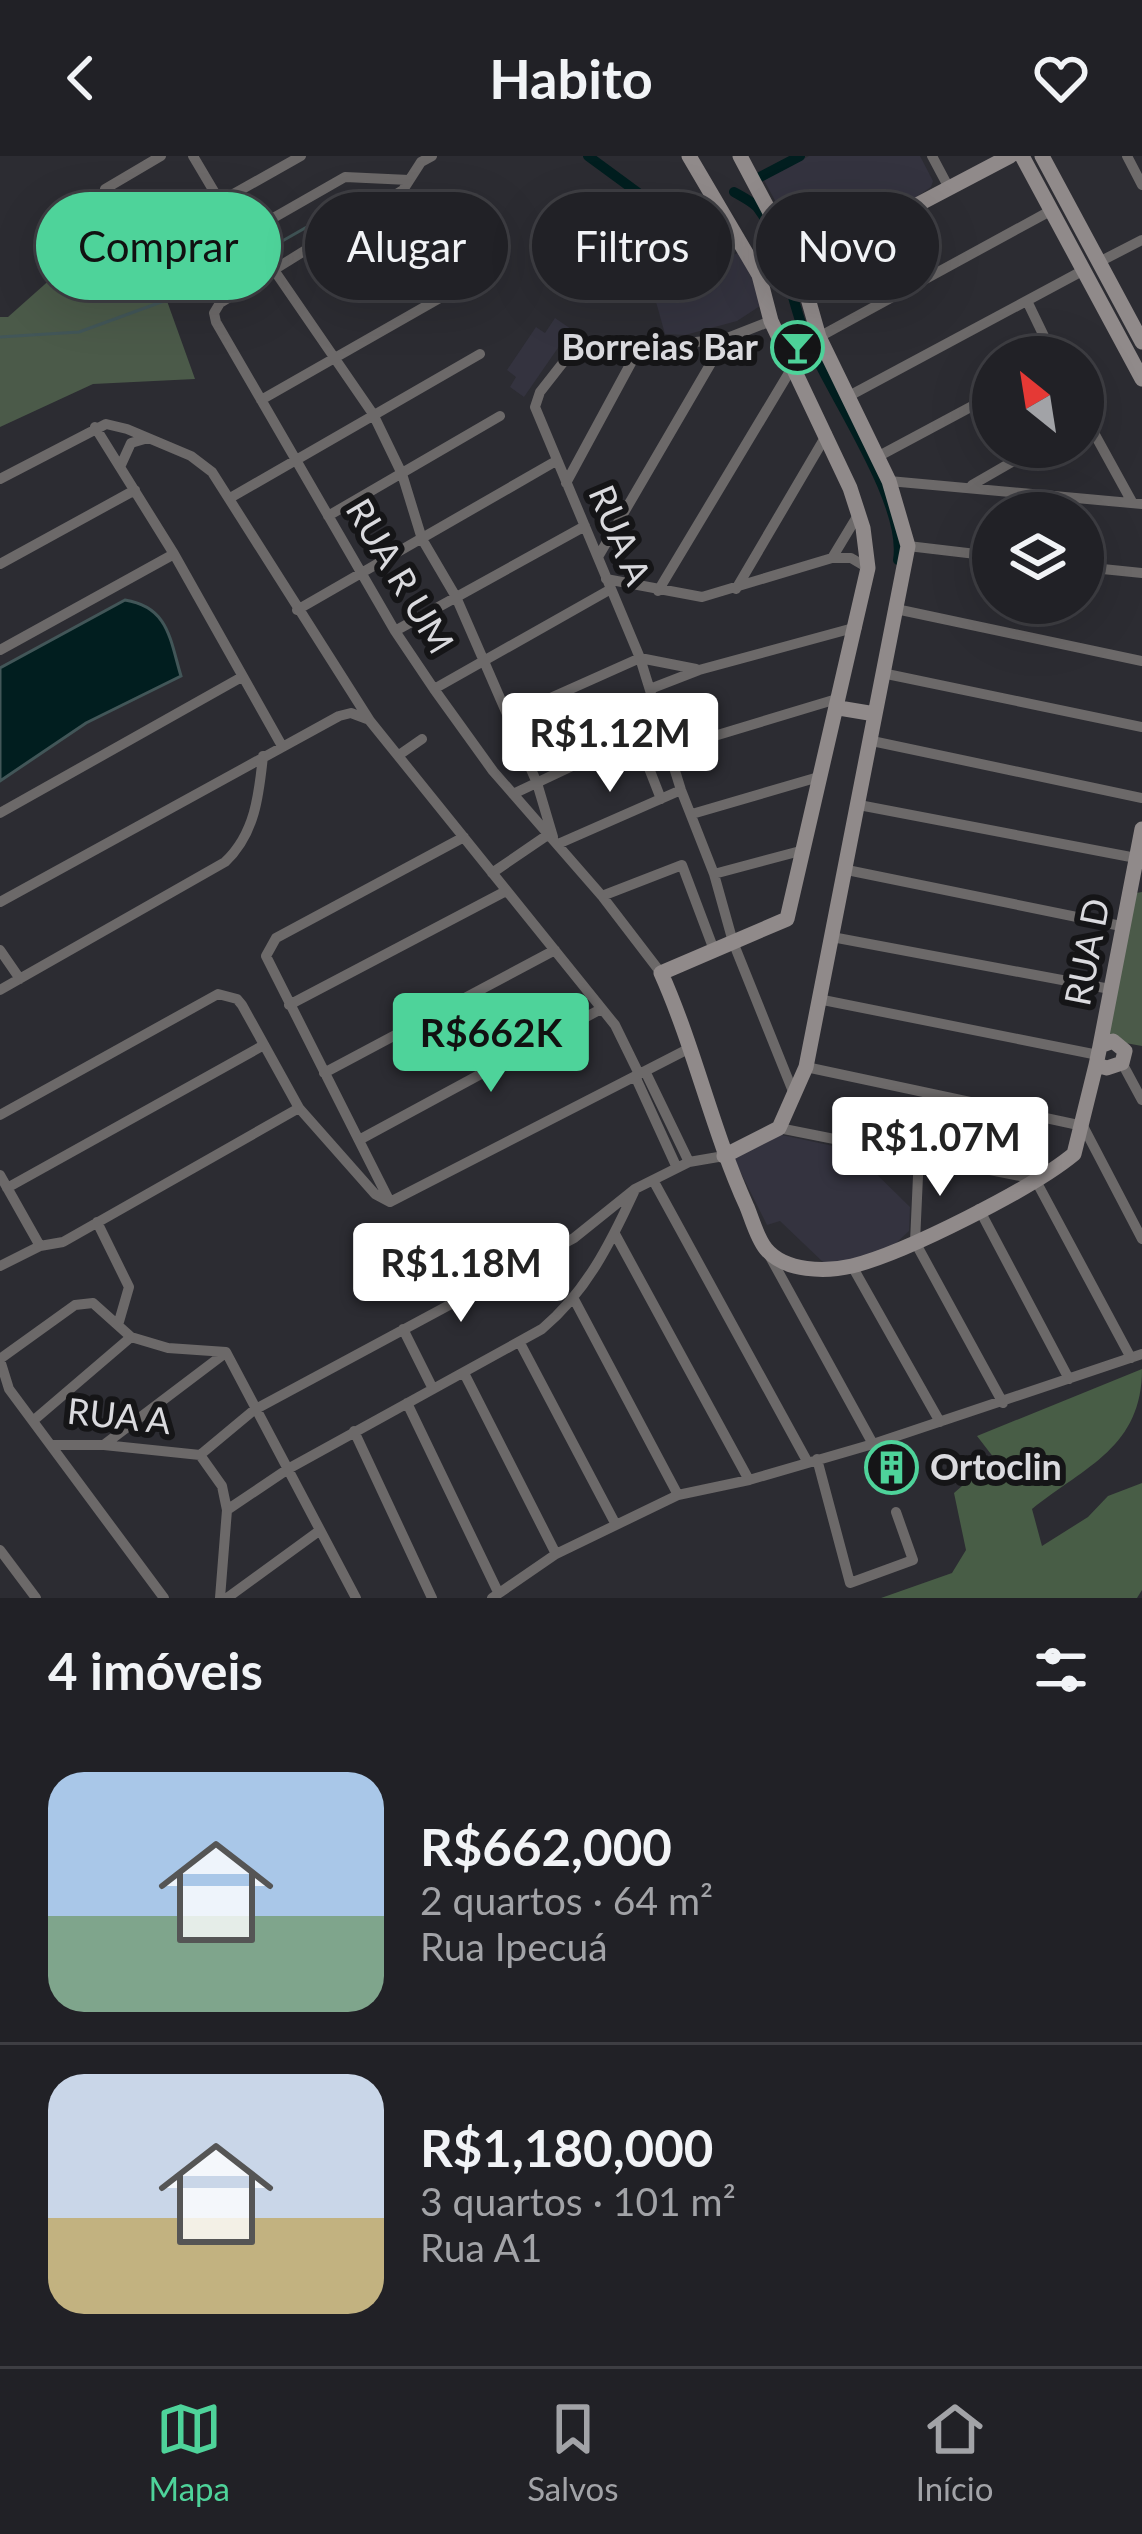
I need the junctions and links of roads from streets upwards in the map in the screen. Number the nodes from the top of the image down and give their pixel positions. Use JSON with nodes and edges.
{"nodes":[{"id":1,"x":160,"y":156,"type":"edge"},
{"id":2,"x":193,"y":156,"type":"edge"},
{"id":3,"x":301,"y":156,"type":"edge"},
{"id":4,"x":689,"y":156,"type":"edge"},
{"id":5,"x":740,"y":156,"type":"edge"},
{"id":6,"x":932,"y":156,"type":"edge"},
{"id":7,"x":1010,"y":156,"type":"edge"},
{"id":8,"x":1022,"y":156,"type":"edge"},
{"id":9,"x":1042,"y":156,"type":"edge"},
{"id":10,"x":1127,"y":156,"type":"edge"},
{"id":11,"x":423,"y":158,"type":"edge"},
{"id":12,"x":1142,"y":184,"type":"edge"},
{"id":13,"x":406,"y":185,"type":"junction"},
{"id":14,"x":949,"y":188,"type":"junction"},
{"id":15,"x":105,"y":190,"type":"dead end"},
{"id":16,"x":213,"y":192,"type":"edge"},
{"id":17,"x":238,"y":192,"type":"edge"},
{"id":18,"x":396,"y":192,"type":"edge"},
{"id":19,"x":408,"y":192,"type":"edge"},
{"id":20,"x":759,"y":192,"type":"edge"},
{"id":21,"x":939,"y":193,"type":"edge"},
{"id":22,"x":1052,"y":210,"type":"junction"},
{"id":23,"x":281,"y":214,"type":"edge"},
{"id":24,"x":1142,"y":240,"type":"edge"},
{"id":25,"x":1091,"y":266,"type":"junction"},
{"id":26,"x":281,"y":279,"type":"edge"},
{"id":27,"x":223,"y":300,"type":"edge"},
{"id":28,"x":437,"y":300,"type":"edge"},
{"id":29,"x":806,"y":300,"type":"edge"},
{"id":30,"x":1027,"y":302,"type":"junction"},
{"id":31,"x":1137,"y":319,"type":"edge"},
{"id":32,"x":771,"y":321,"type":"junction"},
{"id":33,"x":1044,"y":336,"type":"edge"},
{"id":34,"x":819,"y":337,"type":"junction"},
{"id":35,"x":725,"y":339,"type":"junction"},
{"id":36,"x":1142,"y":342,"type":"edge"},
{"id":37,"x":638,"y":350,"type":"junction"},
{"id":38,"x":480,"y":354,"type":"dead end"},
{"id":39,"x":336,"y":359,"type":"junction"},
{"id":40,"x":793,"y":367,"type":"junction"},
{"id":41,"x":1142,"y":379,"type":"edge"},
{"id":42,"x":849,"y":396,"type":"junction"},
{"id":43,"x":261,"y":400,"type":"junction"},
{"id":44,"x":972,"y":405,"type":"edge"},
{"id":45,"x":373,"y":414,"type":"junction"},
{"id":46,"x":500,"y":416,"type":"dead end"},
{"id":47,"x":95,"y":427,"type":"junction"},
{"id":48,"x":827,"y":434,"type":"junction"},
{"id":49,"x":152,"y":439,"type":"junction"},
{"id":50,"x":1104,"y":450,"type":"edge"},
{"id":51,"x":879,"y":456,"type":"junction"},
{"id":52,"x":295,"y":461,"type":"junction"},
{"id":53,"x":556,"y":461,"type":"junction"},
{"id":54,"x":121,"y":465,"type":"junction"},
{"id":55,"x":1002,"y":468,"type":"edge"},
{"id":56,"x":402,"y":474,"type":"junction"},
{"id":57,"x":0,"y":479,"type":"edge"},
{"id":58,"x":890,"y":481,"type":"junction"},
{"id":59,"x":566,"y":483,"type":"junction"},
{"id":60,"x":969,"y":487,"type":"junction"},
{"id":61,"x":135,"y":490,"type":"junction"},
{"id":62,"x":230,"y":498,"type":"junction"},
{"id":63,"x":1137,"y":504,"type":"edge"},
{"id":64,"x":859,"y":513,"type":"junction"},
{"id":65,"x":328,"y":516,"type":"junction"},
{"id":66,"x":585,"y":526,"type":"junction"},
{"id":67,"x":422,"y":538,"type":"junction"},
{"id":68,"x":908,"y":546,"type":"junction"},
{"id":69,"x":173,"y":554,"type":"junction"},
{"id":70,"x":972,"y":554,"type":"edge"},
{"id":71,"x":598,"y":557,"type":"junction"},
{"id":72,"x":832,"y":558,"type":"junction"},
{"id":73,"x":0,"y":564,"type":"edge"},
{"id":74,"x":868,"y":568,"type":"junction"},
{"id":75,"x":1104,"y":569,"type":"edge"},
{"id":76,"x":1142,"y":574,"type":"edge"},
{"id":77,"x":363,"y":575,"type":"junction"},
{"id":78,"x":609,"y":584,"type":"junction"},
{"id":79,"x":736,"y":589,"type":"junction"},
{"id":80,"x":658,"y":590,"type":"junction"},
{"id":81,"x":456,"y":597,"type":"junction"},
{"id":82,"x":896,"y":609,"type":"junction"},
{"id":83,"x":297,"y":610,"type":"junction"},
{"id":84,"x":856,"y":627,"type":"junction"},
{"id":85,"x":395,"y":631,"type":"junction"},
{"id":86,"x":0,"y":650,"type":"edge"},
{"id":87,"x":640,"y":658,"type":"junction"},
{"id":88,"x":1142,"y":661,"type":"edge"},
{"id":89,"x":483,"y":662,"type":"junction"},
{"id":90,"x":699,"y":670,"type":"junction"},
{"id":91,"x":882,"y":673,"type":"junction"},
{"id":92,"x":240,"y":678,"type":"junction"},
{"id":93,"x":348,"y":686,"type":"junction"},
{"id":94,"x":434,"y":688,"type":"junction"},
{"id":95,"x":650,"y":689,"type":"junction"},
{"id":96,"x":840,"y":703,"type":"junction"},
{"id":97,"x":866,"y":712,"type":"junction"},
{"id":98,"x":339,"y":716,"type":"junction"},
{"id":99,"x":508,"y":717,"type":"junction"},
{"id":100,"x":370,"y":721,"type":"junction"},
{"id":101,"x":661,"y":724,"type":"junction"},
{"id":102,"x":1142,"y":728,"type":"edge"},
{"id":103,"x":637,"y":735,"type":"junction"},
{"id":104,"x":422,"y":740,"type":"dead end"},
{"id":105,"x":872,"y":741,"type":"junction"},
{"id":106,"x":282,"y":746,"type":"junction"},
{"id":107,"x":668,"y":750,"type":"junction"},
{"id":108,"x":399,"y":755,"type":"junction"},
{"id":109,"x":263,"y":756,"type":"junction"},
{"id":110,"x":823,"y":776,"type":"junction"},
{"id":111,"x":537,"y":783,"type":"junction"},
{"id":112,"x":681,"y":790,"type":"junction"},
{"id":113,"x":513,"y":794,"type":"junction"},
{"id":114,"x":661,"y":799,"type":"junction"},
{"id":115,"x":1142,"y":799,"type":"edge"},
{"id":116,"x":859,"y":805,"type":"junction"},
{"id":117,"x":0,"y":813,"type":"edge"},
{"id":118,"x":692,"y":814,"type":"junction"},
{"id":119,"x":1142,"y":829,"type":"edge"},
{"id":120,"x":464,"y":837,"type":"junction"},
{"id":121,"x":554,"y":839,"type":"junction"},
{"id":122,"x":805,"y":850,"type":"junction"},
{"id":123,"x":847,"y":870,"type":"junction"},
{"id":124,"x":1138,"y":871,"type":"edge"},
{"id":125,"x":491,"y":873,"type":"junction"},
{"id":126,"x":714,"y":874,"type":"junction"},
{"id":127,"x":506,"y":891,"type":"junction"},
{"id":128,"x":602,"y":896,"type":"junction"},
{"id":129,"x":0,"y":902,"type":"edge"},
{"id":130,"x":1121,"y":926,"type":"junction"},
{"id":131,"x":832,"y":937,"type":"junction"},
{"id":132,"x":733,"y":942,"type":"junction"},
{"id":133,"x":0,"y":950,"type":"edge"},
{"id":134,"x":555,"y":950,"type":"junction"},
{"id":135,"x":714,"y":950,"type":"junction"},
{"id":136,"x":661,"y":973,"type":"junction"},
{"id":137,"x":20,"y":979,"type":"junction"},
{"id":138,"x":1110,"y":988,"type":"junction"},
{"id":139,"x":0,"y":990,"type":"edge"},
{"id":140,"x":818,"y":999,"type":"junction"},
{"id":141,"x":289,"y":1006,"type":"junction"},
{"id":142,"x":601,"y":1010,"type":"junction"},
{"id":143,"x":264,"y":1045,"type":"junction"},
{"id":144,"x":690,"y":1048,"type":"junction"},
{"id":145,"x":1130,"y":1054,"type":"edge"},
{"id":146,"x":1098,"y":1055,"type":"junction"},
{"id":147,"x":806,"y":1067,"type":"junction"},
{"id":148,"x":324,"y":1073,"type":"junction"},
{"id":149,"x":640,"y":1074,"type":"junction"},
{"id":150,"x":795,"y":1097,"type":"junction"},
{"id":151,"x":1142,"y":1100,"type":"edge"},
{"id":152,"x":299,"y":1108,"type":"junction"},
{"id":153,"x":0,"y":1115,"type":"edge"},
{"id":154,"x":1083,"y":1126,"type":"junction"},
{"id":155,"x":779,"y":1128,"type":"junction"},
{"id":156,"x":359,"y":1140,"type":"junction"},
{"id":157,"x":919,"y":1154,"type":"junction"},
{"id":158,"x":724,"y":1156,"type":"junction"},
{"id":159,"x":683,"y":1165,"type":"junction"},
{"id":160,"x":0,"y":1175,"type":"edge"},
{"id":161,"x":1035,"y":1179,"type":"junction"},
{"id":162,"x":653,"y":1180,"type":"junction"},
{"id":163,"x":7,"y":1188,"type":"junction"},
{"id":164,"x":635,"y":1189,"type":"junction"},
{"id":165,"x":390,"y":1202,"type":"junction"},
{"id":166,"x":979,"y":1209,"type":"junction"},
{"id":167,"x":97,"y":1222,"type":"junction"},
{"id":168,"x":615,"y":1234,"type":"junction"},
{"id":169,"x":1142,"y":1238,"type":"edge"},
{"id":170,"x":915,"y":1242,"type":"junction"},
{"id":171,"x":40,"y":1246,"type":"junction"},
{"id":172,"x":766,"y":1250,"type":"junction"},
{"id":173,"x":0,"y":1266,"type":"edge"},
{"id":174,"x":852,"y":1266,"type":"junction"},
{"id":175,"x":575,"y":1301,"type":"junction"},
{"id":176,"x":118,"y":1325,"type":"junction"},
{"id":177,"x":403,"y":1329,"type":"junction"},
{"id":178,"x":131,"y":1337,"type":"junction"},
{"id":179,"x":520,"y":1343,"type":"junction"},
{"id":180,"x":226,"y":1352,"type":"junction"},
{"id":181,"x":1137,"y":1356,"type":"edge"},
{"id":182,"x":0,"y":1359,"type":"edge"},
{"id":183,"x":464,"y":1373,"type":"junction"},
{"id":184,"x":1070,"y":1379,"type":"junction"},
{"id":185,"x":433,"y":1389,"type":"junction"},
{"id":186,"x":5,"y":1392,"type":"edge"},
{"id":187,"x":407,"y":1403,"type":"junction"},
{"id":188,"x":1004,"y":1403,"type":"junction"},
{"id":189,"x":254,"y":1410,"type":"junction"},
{"id":190,"x":34,"y":1420,"type":"junction"},
{"id":191,"x":940,"y":1422,"type":"junction"},
{"id":192,"x":354,"y":1431,"type":"junction"},
{"id":193,"x":873,"y":1444,"type":"junction"},
{"id":194,"x":51,"y":1445,"type":"junction"},
{"id":195,"x":104,"y":1445,"type":"junction"},
{"id":196,"x":200,"y":1455,"type":"junction"},
{"id":197,"x":812,"y":1460,"type":"junction"},
{"id":198,"x":288,"y":1469,"type":"junction"},
{"id":199,"x":749,"y":1480,"type":"junction"},
{"id":200,"x":678,"y":1495,"type":"junction"},
{"id":201,"x":227,"y":1510,"type":"junction"},
{"id":202,"x":896,"y":1512,"type":"dead end"},
{"id":203,"x":615,"y":1523,"type":"junction"},
{"id":204,"x":319,"y":1531,"type":"junction"},
{"id":205,"x":0,"y":1550,"type":"edge"},
{"id":206,"x":556,"y":1554,"type":"junction"},
{"id":207,"x":349,"y":1595,"type":"edge"},
{"id":208,"x":495,"y":1595,"type":"edge"},
{"id":209,"x":36,"y":1598,"type":"edge"},
{"id":210,"x":164,"y":1598,"type":"edge"},
{"id":211,"x":223,"y":1598,"type":"edge"},
{"id":212,"x":432,"y":1598,"type":"edge"}],
"edges":[{"from":1,"to":15,"type":"street"},
{"from":2,"to":16,"type":"street"},
{"from":3,"to":17,"type":"street"},
{"from":4,"to":32,"type":"street"},
{"from":5,"to":20,"type":"street"},
{"from":6,"to":14,"type":"street"},
{"from":7,"to":14,"type":"street"},
{"from":8,"to":22,"type":"street"},
{"from":9,"to":25,"type":"street"},
{"from":10,"to":12,"type":"street"},
{"from":11,"to":13,"type":"street"},
{"from":13,"to":18,"type":"street"},
{"from":13,"to":19,"type":"street"},
{"from":13,"to":23,"type":"street"},
{"from":14,"to":21,"type":"street"},
{"from":22,"to":25,"type":"street"},
{"from":22,"to":34,"type":"street"},
{"from":24,"to":25,"type":"street"},
{"from":25,"to":30,"type":"street"},
{"from":25,"to":31,"type":"street"},
{"from":25,"to":41,"type":"street"},
{"from":26,"to":39,"type":"street"},
{"from":27,"to":43,"type":"street","name":"RUA R UM"},
{"from":28,"to":39,"type":"street"},
{"from":29,"to":34,"type":"street"},
{"from":30,"to":33,"type":"street"},
{"from":30,"to":42,"type":"street"},
{"from":31,"to":36,"type":"street"},
{"from":32,"to":35,"type":"street","name":"RUA A"},
{"from":32,"to":40,"type":"street"},
{"from":34,"to":42,"type":"street"},
{"from":35,"to":37,"type":"street","name":"RUA A"},
{"from":35,"to":71,"type":"street"},
{"from":37,"to":53,"type":"street","name":"RUA A"},
{"from":37,"to":59,"type":"street"},
{"from":38,"to":45,"type":"street"},
{"from":39,"to":43,"type":"street"},
{"from":39,"to":45,"type":"street"},
{"from":40,"to":48,"type":"street"},
{"from":40,"to":80,"type":"street"},
{"from":42,"to":51,"type":"street"},
{"from":43,"to":52,"type":"street","name":"RUA R UM"},
{"from":44,"to":51,"type":"street"},
{"from":45,"to":52,"type":"street"},
{"from":45,"to":56,"type":"street"},
{"from":46,"to":56,"type":"street"},
{"from":47,"to":49,"type":"street"},
{"from":47,"to":54,"type":"street"},
{"from":47,"to":57,"type":"street"},
{"from":48,"to":64,"type":"street"},
{"from":48,"to":79,"type":"street"},
{"from":49,"to":54,"type":"street"},
{"from":49,"to":62,"type":"street"},
{"from":50,"to":63,"type":"street"},
{"from":51,"to":58,"type":"street"},
{"from":52,"to":62,"type":"street"},
{"from":52,"to":65,"type":"street","name":"RUA R UM"},
{"from":53,"to":59,"type":"street","name":"RUA A"},
{"from":53,"to":67,"type":"street"},
{"from":54,"to":61,"type":"street"},
{"from":55,"to":60,"type":"street"},
{"from":56,"to":65,"type":"street"},
{"from":56,"to":67,"type":"street"},
{"from":58,"to":60,"type":"street"},
{"from":58,"to":68,"type":"street"},
{"from":59,"to":66,"type":"street","name":"RUA A"},
{"from":60,"to":63,"type":"street"},
{"from":61,"to":69,"type":"street"},
{"from":61,"to":73,"type":"street"},
{"from":62,"to":83,"type":"street"},
{"from":64,"to":72,"type":"street"},
{"from":64,"to":74,"type":"street"},
{"from":65,"to":77,"type":"street","name":"RUA R UM"},
{"from":66,"to":71,"type":"street","name":"RUA A"},
{"from":66,"to":81,"type":"street"},
{"from":67,"to":77,"type":"street"},
{"from":67,"to":81,"type":"street"},
{"from":68,"to":70,"type":"street"},
{"from":68,"to":82,"type":"street"},
{"from":69,"to":86,"type":"street"},
{"from":69,"to":92,"type":"street"},
{"from":71,"to":78,"type":"street","name":"RUA A"},
{"from":72,"to":74,"type":"street"},
{"from":72,"to":79,"type":"street"},
{"from":74,"to":84,"type":"street"},
{"from":75,"to":76,"type":"street"},
{"from":77,"to":83,"type":"street"},
{"from":77,"to":85,"type":"street","name":"RUA R UM"},
{"from":78,"to":80,"type":"street"},
{"from":78,"to":87,"type":"street","name":"RUA A"},
{"from":78,"to":89,"type":"street"},
{"from":79,"to":80,"type":"street"},
{"from":81,"to":85,"type":"street"},
{"from":81,"to":89,"type":"street"},
{"from":82,"to":88,"type":"street"},
{"from":82,"to":91,"type":"street"},
{"from":83,"to":93,"type":"street"},
{"from":84,"to":90,"type":"street"},
{"from":84,"to":96,"type":"street"},
{"from":85,"to":94,"type":"street","name":"RUA R UM"},
{"from":87,"to":90,"type":"street"},
{"from":87,"to":95,"type":"street","name":"RUA A"},
{"from":87,"to":99,"type":"street"},
{"from":89,"to":94,"type":"street"},
{"from":89,"to":99,"type":"street"},
{"from":90,"to":95,"type":"street"},
{"from":91,"to":97,"type":"street"},
{"from":91,"to":102,"type":"street"},
{"from":92,"to":106,"type":"street"},
{"from":92,"to":117,"type":"street"},
{"from":93,"to":98,"type":"street"},
{"from":93,"to":100,"type":"street"},
{"from":94,"to":113,"type":"street","name":"RUA R UM"},
{"from":95,"to":101,"type":"street","name":"RUA A"},
{"from":96,"to":97,"type":"street"},
{"from":96,"to":107,"type":"street"},
{"from":96,"to":110,"type":"street"},
{"from":97,"to":105,"type":"street"},
{"from":98,"to":100,"type":"street"},
{"from":98,"to":106,"type":"street"},
{"from":99,"to":111,"type":"street"},
{"from":100,"to":108,"type":"street"},
{"from":101,"to":103,"type":"street"},
{"from":101,"to":107,"type":"street","name":"RUA A"},
{"from":103,"to":111,"type":"street"},
{"from":103,"to":114,"type":"street"},
{"from":104,"to":108,"type":"street"},
{"from":105,"to":115,"type":"street"},
{"from":105,"to":116,"type":"street"},
{"from":106,"to":109,"type":"street"},
{"from":107,"to":112,"type":"street","name":"RUA A"},
{"from":108,"to":120,"type":"street"},
{"from":109,"to":129,"type":"street"},
{"from":109,"to":137,"type":"street"},
{"from":110,"to":118,"type":"street"},
{"from":110,"to":122,"type":"street"},
{"from":111,"to":113,"type":"street"},
{"from":111,"to":121,"type":"street"},
{"from":112,"to":114,"type":"street"},
{"from":112,"to":118,"type":"street","name":"RUA A"},
{"from":113,"to":121,"type":"street","name":"RUA R UM"},
{"from":114,"to":121,"type":"street"},
{"from":116,"to":123,"type":"street"},
{"from":116,"to":124,"type":"street"},
{"from":118,"to":126,"type":"street","name":"RUA A"},
{"from":119,"to":124,"type":"street","name":"RUA D"},
{"from":120,"to":125,"type":"street"},
{"from":120,"to":141,"type":"street"},
{"from":121,"to":125,"type":"street"},
{"from":121,"to":128,"type":"street","name":"RUA R UM"},
{"from":122,"to":126,"type":"street"},
{"from":122,"to":132,"type":"street"},
{"from":123,"to":130,"type":"street"},
{"from":123,"to":131,"type":"street"},
{"from":124,"to":130,"type":"street","name":"RUA D"},
{"from":125,"to":127,"type":"street"},
{"from":126,"to":132,"type":"street","name":"RUA A"},
{"from":127,"to":134,"type":"street"},
{"from":127,"to":141,"type":"street"},
{"from":128,"to":135,"type":"street"},
{"from":128,"to":136,"type":"street","name":"RUA R UM"},
{"from":130,"to":138,"type":"street","name":"RUA D"},
{"from":131,"to":138,"type":"street"},
{"from":131,"to":140,"type":"street"},
{"from":132,"to":135,"type":"street"},
{"from":132,"to":150,"type":"street","name":"RUA A"},
{"from":133,"to":137,"type":"street"},
{"from":134,"to":142,"type":"street"},
{"from":134,"to":148,"type":"street"},
{"from":135,"to":136,"type":"street"},
{"from":136,"to":144,"type":"street","name":"RUA R UM"},
{"from":137,"to":139,"type":"street"},
{"from":138,"to":146,"type":"street","name":"RUA D"},
{"from":140,"to":146,"type":"street"},
{"from":140,"to":147,"type":"street"},
{"from":141,"to":148,"type":"street"},
{"from":142,"to":149,"type":"street"},
{"from":142,"to":156,"type":"street"},
{"from":143,"to":152,"type":"street"},
{"from":143,"to":153,"type":"street"},
{"from":143,"to":163,"type":"street"},
{"from":144,"to":149,"type":"street"},
{"from":144,"to":158,"type":"street","name":"RUA R UM"},
{"from":145,"to":146,"type":"street"},
{"from":145,"to":146,"type":"street"},
{"from":145,"to":151,"type":"street"},
{"from":146,"to":154,"type":"street","name":"RUA D"},
{"from":147,"to":150,"type":"street"},
{"from":147,"to":154,"type":"street"},
{"from":148,"to":156,"type":"street"},
{"from":149,"to":159,"type":"street"},
{"from":149,"to":165,"type":"street"},
{"from":150,"to":155,"type":"street"},
{"from":152,"to":165,"type":"street"},
{"from":152,"to":167,"type":"street"},
{"from":154,"to":161,"type":"street"},
{"from":154,"to":169,"type":"street"},
{"from":155,"to":157,"type":"street"},
{"from":155,"to":158,"type":"street"},
{"from":156,"to":165,"type":"street"},
{"from":157,"to":161,"type":"street"},
{"from":157,"to":170,"type":"street"},
{"from":158,"to":159,"type":"street"},
{"from":158,"to":172,"type":"street","name":"RUA R UM"},
{"from":159,"to":162,"type":"street"},
{"from":160,"to":163,"type":"street"},
{"from":161,"to":166,"type":"street"},
{"from":161,"to":181,"type":"street"},
{"from":162,"to":164,"type":"street"},
{"from":162,"to":197,"type":"street"},
{"from":163,"to":171,"type":"street"},
{"from":164,"to":168,"type":"street"},
{"from":164,"to":177,"type":"street"},
{"from":166,"to":170,"type":"street"},
{"from":166,"to":184,"type":"street"},
{"from":167,"to":171,"type":"street"},
{"from":167,"to":176,"type":"street"},
{"from":168,"to":175,"type":"street"},
{"from":168,"to":199,"type":"street"},
{"from":170,"to":174,"type":"street"},
{"from":170,"to":188,"type":"street"},
{"from":171,"to":173,"type":"street"},
{"from":172,"to":174,"type":"street"},
{"from":172,"to":193,"type":"street"},
{"from":174,"to":191,"type":"street"},
{"from":175,"to":179,"type":"street"},
{"from":175,"to":200,"type":"street"},
{"from":176,"to":178,"type":"street"},
{"from":176,"to":182,"type":"street"},
{"from":177,"to":185,"type":"street"},
{"from":177,"to":189,"type":"street"},
{"from":178,"to":180,"type":"street"},
{"from":178,"to":190,"type":"street"},
{"from":179,"to":183,"type":"street"},
{"from":179,"to":203,"type":"street"},
{"from":180,"to":189,"type":"street"},
{"from":180,"to":195,"type":"street"},
{"from":181,"to":184,"type":"street"},
{"from":182,"to":186,"type":"street","name":"RUA A"},
{"from":183,"to":185,"type":"street"},
{"from":183,"to":206,"type":"street"},
{"from":184,"to":188,"type":"street"},
{"from":185,"to":187,"type":"street"},
{"from":186,"to":190,"type":"street","name":"RUA A"},
{"from":187,"to":192,"type":"street"},
{"from":187,"to":208,"type":"street"},
{"from":188,"to":191,"type":"street"},
{"from":189,"to":196,"type":"street"},
{"from":189,"to":198,"type":"street"},
{"from":190,"to":194,"type":"street","name":"RUA A"},
{"from":191,"to":193,"type":"street"},
{"from":192,"to":198,"type":"street"},
{"from":192,"to":212,"type":"street"},
{"from":193,"to":197,"type":"street"},
{"from":194,"to":195,"type":"street","name":"RUA A"},
{"from":194,"to":210,"type":"street"},
{"from":195,"to":196,"type":"street","name":"RUA A"},
{"from":196,"to":201,"type":"street","name":"RUA A"},
{"from":197,"to":199,"type":"street"},
{"from":197,"to":202,"type":"street"},
{"from":198,"to":201,"type":"street"},
{"from":198,"to":204,"type":"street"},
{"from":199,"to":200,"type":"street"},
{"from":200,"to":203,"type":"street"},
{"from":201,"to":211,"type":"street"},
{"from":203,"to":206,"type":"street"},
{"from":204,"to":207,"type":"street"},
{"from":204,"to":211,"type":"street"},
{"from":205,"to":209,"type":"street"},
{"from":206,"to":208,"type":"street"}]}
